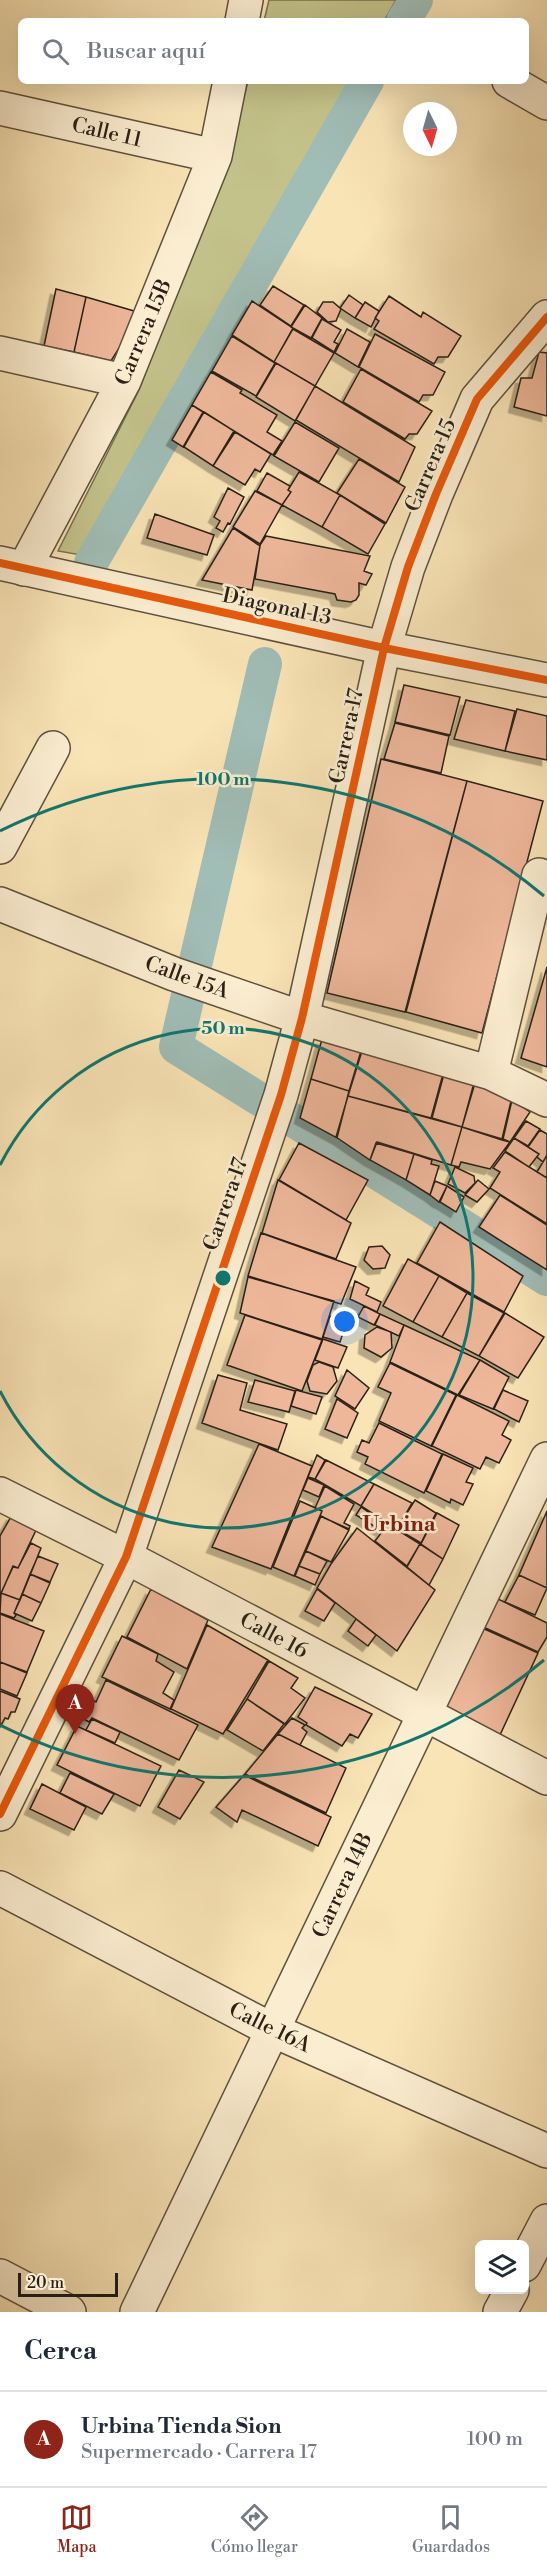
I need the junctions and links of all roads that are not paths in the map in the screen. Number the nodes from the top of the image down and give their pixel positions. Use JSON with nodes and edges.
{"nodes":[{"id":1,"x":246,"y":0,"type":"edge"},
{"id":2,"x":243,"y":18,"type":"edge"},
{"id":3,"x":229,"y":84,"type":"edge"},
{"id":4,"x":514,"y":84,"type":"edge"},
{"id":5,"x":547,"y":103,"type":"edge"},
{"id":6,"x":0,"y":108,"type":"edge"},
{"id":7,"x":215,"y":156,"type":"junction"},
{"id":8,"x":547,"y":317,"type":"edge"},
{"id":9,"x":0,"y":353,"type":"edge"},
{"id":10,"x":124,"y":381,"type":"junction"},
{"id":11,"x":12,"y":566,"type":"edge"},
{"id":12,"x":384,"y":648,"type":"junction"},
{"id":13,"x":547,"y":680,"type":"edge"},
{"id":14,"x":52,"y":748,"type":"dead end"},
{"id":15,"x":0,"y":847,"type":"edge"},
{"id":16,"x":539,"y":875,"type":"dead end"},
{"id":17,"x":0,"y":904,"type":"edge"},
{"id":18,"x":302,"y":1018,"type":"junction"},
{"id":19,"x":491,"y":1072,"type":"junction"},
{"id":20,"x":547,"y":1100,"type":"edge"},
{"id":21,"x":547,"y":1461,"type":"edge"},
{"id":22,"x":0,"y":1494,"type":"edge"},
{"id":23,"x":126,"y":1557,"type":"junction"},
{"id":24,"x":424,"y":1713,"type":"junction"},
{"id":25,"x":547,"y":1778,"type":"edge"},
{"id":26,"x":0,"y":1814,"type":"edge"},
{"id":27,"x":0,"y":1888,"type":"edge"},
{"id":28,"x":272,"y":2030,"type":"junction"},
{"id":29,"x":547,"y":2151,"type":"edge"},
{"id":30,"x":547,"y":2221,"type":"edge"},
{"id":31,"x":529,"y":2257,"type":"edge"},
{"id":32,"x":0,"y":2276,"type":"edge"},
{"id":33,"x":509,"y":2294,"type":"edge"},
{"id":34,"x":69,"y":2312,"type":"edge"},
{"id":35,"x":137,"y":2312,"type":"edge"},
{"id":36,"x":500,"y":2312,"type":"edge"}],
"edges":[{"from":1,"to":2,"type":"street"},
{"from":3,"to":7,"type":"street","name":"Carrera 15B"},
{"from":4,"to":5,"type":"street"},
{"from":6,"to":7,"type":"street","name":"Calle 11"},
{"from":7,"to":10,"type":"street","name":"Carrera 15B"},
{"from":8,"to":12,"type":"street","name":"Carrera 15"},
{"from":9,"to":10,"type":"street"},
{"from":10,"to":11,"type":"street","name":"Carrera 15B"},
{"from":11,"to":12,"type":"street","name":"Diagonal 13"},
{"from":12,"to":13,"type":"street","name":"Diagonal 13"},
{"from":12,"to":18,"type":"street","name":"Carrera 17"},
{"from":14,"to":15,"type":"street"},
{"from":16,"to":19,"type":"street"},
{"from":17,"to":18,"type":"street","name":"Calle 15A"},
{"from":18,"to":19,"type":"street","name":"Calle 15A"},
{"from":18,"to":23,"type":"street","name":"Carrera 17"},
{"from":19,"to":20,"type":"street","name":"Calle 15A"},
{"from":21,"to":24,"type":"street","name":"Carrera 14B"},
{"from":22,"to":23,"type":"street","name":"Calle 16"},
{"from":23,"to":24,"type":"street","name":"Calle 16"},
{"from":23,"to":26,"type":"street","name":"Carrera 17"},
{"from":24,"to":25,"type":"street","name":"Calle 16"},
{"from":24,"to":28,"type":"street","name":"Carrera 14B"},
{"from":27,"to":28,"type":"street","name":"Calle 16A"},
{"from":28,"to":29,"type":"street","name":"Calle 16A"},
{"from":28,"to":35,"type":"street","name":"Carrera 14B"},
{"from":30,"to":31,"type":"street"},
{"from":32,"to":34,"type":"street"},
{"from":33,"to":36,"type":"street"}]}
